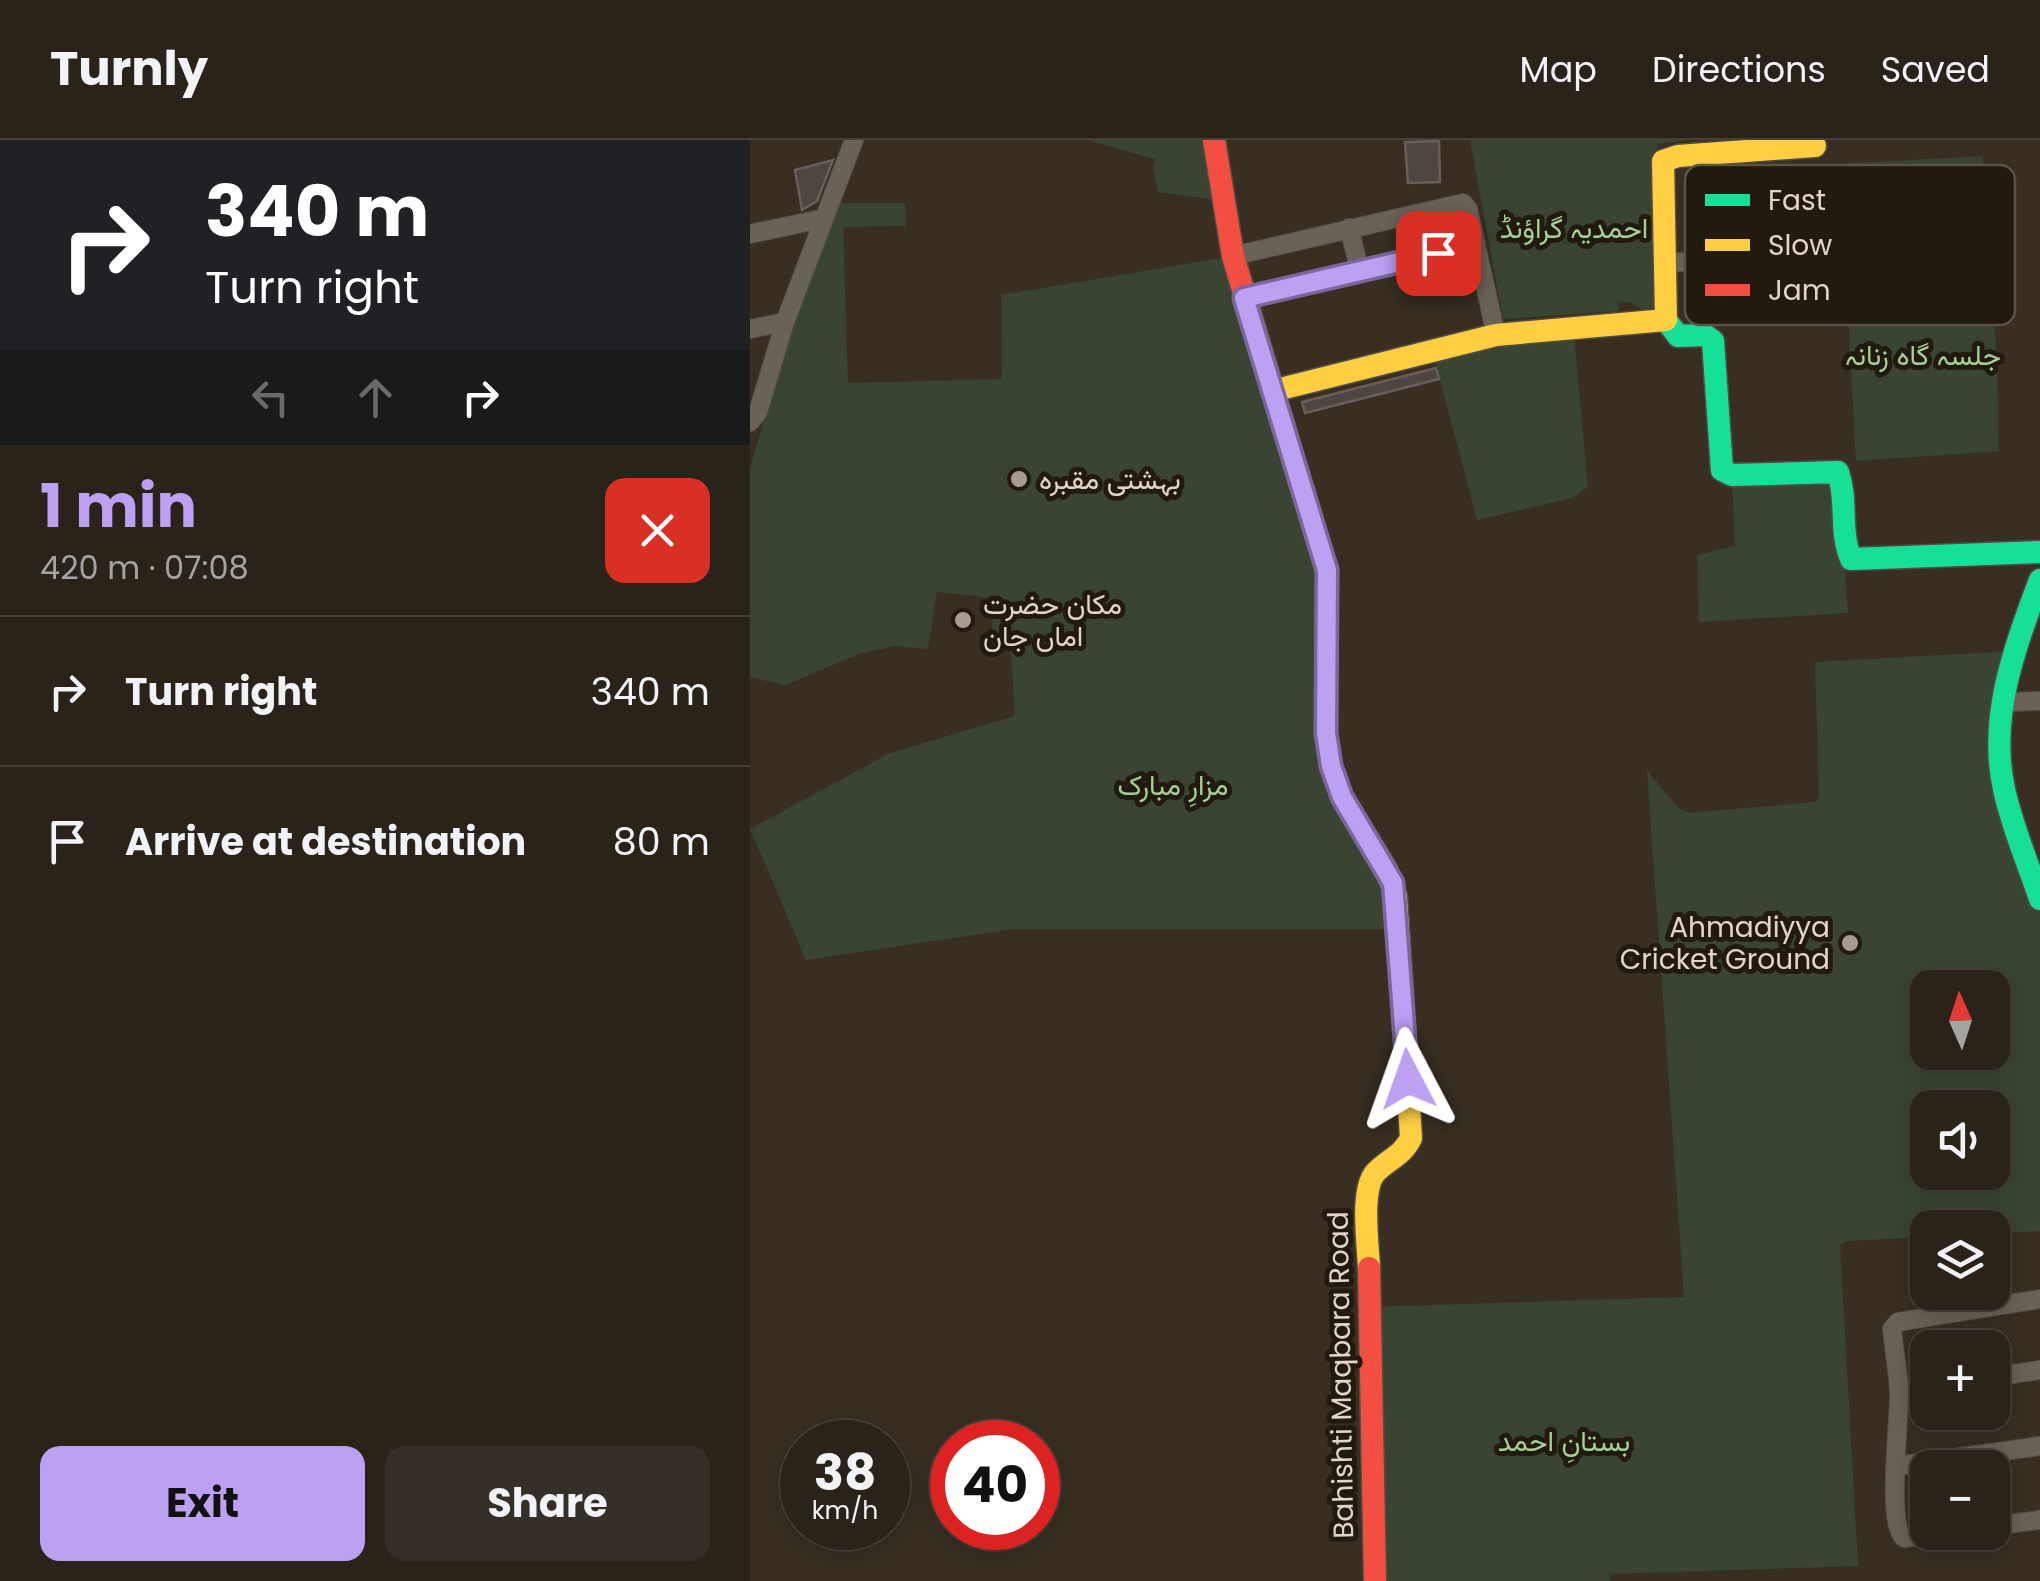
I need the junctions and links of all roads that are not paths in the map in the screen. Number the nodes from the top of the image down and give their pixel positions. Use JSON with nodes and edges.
{"nodes":[{"id":1,"x":854,"y":140,"type":"edge"},
{"id":2,"x":1214,"y":140,"type":"edge"},
{"id":3,"x":1815,"y":146,"type":"dead end"},
{"id":4,"x":1694,"y":147,"type":"edge"},
{"id":5,"x":821,"y":220,"type":"junction"},
{"id":6,"x":1349,"y":228,"type":"junction"},
{"id":7,"x":750,"y":234,"type":"edge"},
{"id":8,"x":1476,"y":244,"type":"junction"},
{"id":9,"x":1233,"y":256,"type":"junction"},
{"id":10,"x":1685,"y":263,"type":"edge"},
{"id":11,"x":1666,"y":264,"type":"junction"},
{"id":12,"x":1360,"y":271,"type":"junction"},
{"id":13,"x":1244,"y":298,"type":"junction"},
{"id":14,"x":1666,"y":320,"type":"junction"},
{"id":15,"x":785,"y":322,"type":"junction"},
{"id":16,"x":750,"y":330,"type":"edge"},
{"id":17,"x":1496,"y":335,"type":"junction"},
{"id":18,"x":1272,"y":391,"type":"junction"},
{"id":19,"x":750,"y":422,"type":"edge"},
{"id":20,"x":2040,"y":552,"type":"edge"},
{"id":21,"x":2040,"y":580,"type":"edge"},
{"id":22,"x":2040,"y":701,"type":"edge"},
{"id":23,"x":2004,"y":702,"type":"junction"},
{"id":24,"x":2032,"y":846,"type":"edge"},
{"id":25,"x":2040,"y":899,"type":"edge"},
{"id":26,"x":2040,"y":1299,"type":"edge"},
{"id":27,"x":2040,"y":1370,"type":"edge"},
{"id":28,"x":2010,"y":1374,"type":"edge"},
{"id":29,"x":1910,"y":1389,"type":"edge"},
{"id":30,"x":1898,"y":1391,"type":"junction"},
{"id":31,"x":2040,"y":1446,"type":"edge"},
{"id":32,"x":1897,"y":1466,"type":"junction"},
{"id":33,"x":2040,"y":1520,"type":"edge"},
{"id":34,"x":2010,"y":1524,"type":"edge"},
{"id":35,"x":1910,"y":1536,"type":"edge"},
{"id":36,"x":1376,"y":1581,"type":"edge"}],
"edges":[{"from":1,"to":5,"type":"street"},
{"from":2,"to":9,"type":"street","name":"Bahishti Maqbara Road"},
{"from":3,"to":4,"type":"street"},
{"from":4,"to":11,"type":"street"},
{"from":5,"to":7,"type":"street"},
{"from":5,"to":15,"type":"street"},
{"from":6,"to":8,"type":"street"},
{"from":6,"to":9,"type":"street"},
{"from":6,"to":12,"type":"street"},
{"from":8,"to":12,"type":"street"},
{"from":8,"to":17,"type":"street"},
{"from":9,"to":13,"type":"street","name":"Bahishti Maqbara Road"},
{"from":10,"to":11,"type":"street"},
{"from":11,"to":14,"type":"street"},
{"from":12,"to":13,"type":"street"},
{"from":13,"to":18,"type":"street","name":"Bahishti Maqbara Road"},
{"from":14,"to":17,"type":"street"},
{"from":14,"to":20,"type":"street"},
{"from":15,"to":16,"type":"street"},
{"from":15,"to":19,"type":"street"},
{"from":17,"to":18,"type":"street"},
{"from":18,"to":36,"type":"street","name":"Bahishti Maqbara Road"},
{"from":21,"to":23,"type":"street"},
{"from":22,"to":23,"type":"street"},
{"from":23,"to":24,"type":"street"},
{"from":24,"to":25,"type":"street"},
{"from":26,"to":30,"type":"street"},
{"from":27,"to":28,"type":"street"},
{"from":29,"to":30,"type":"street"},
{"from":30,"to":32,"type":"street"},
{"from":31,"to":32,"type":"street"},
{"from":32,"to":35,"type":"street"},
{"from":33,"to":34,"type":"street"}]}
